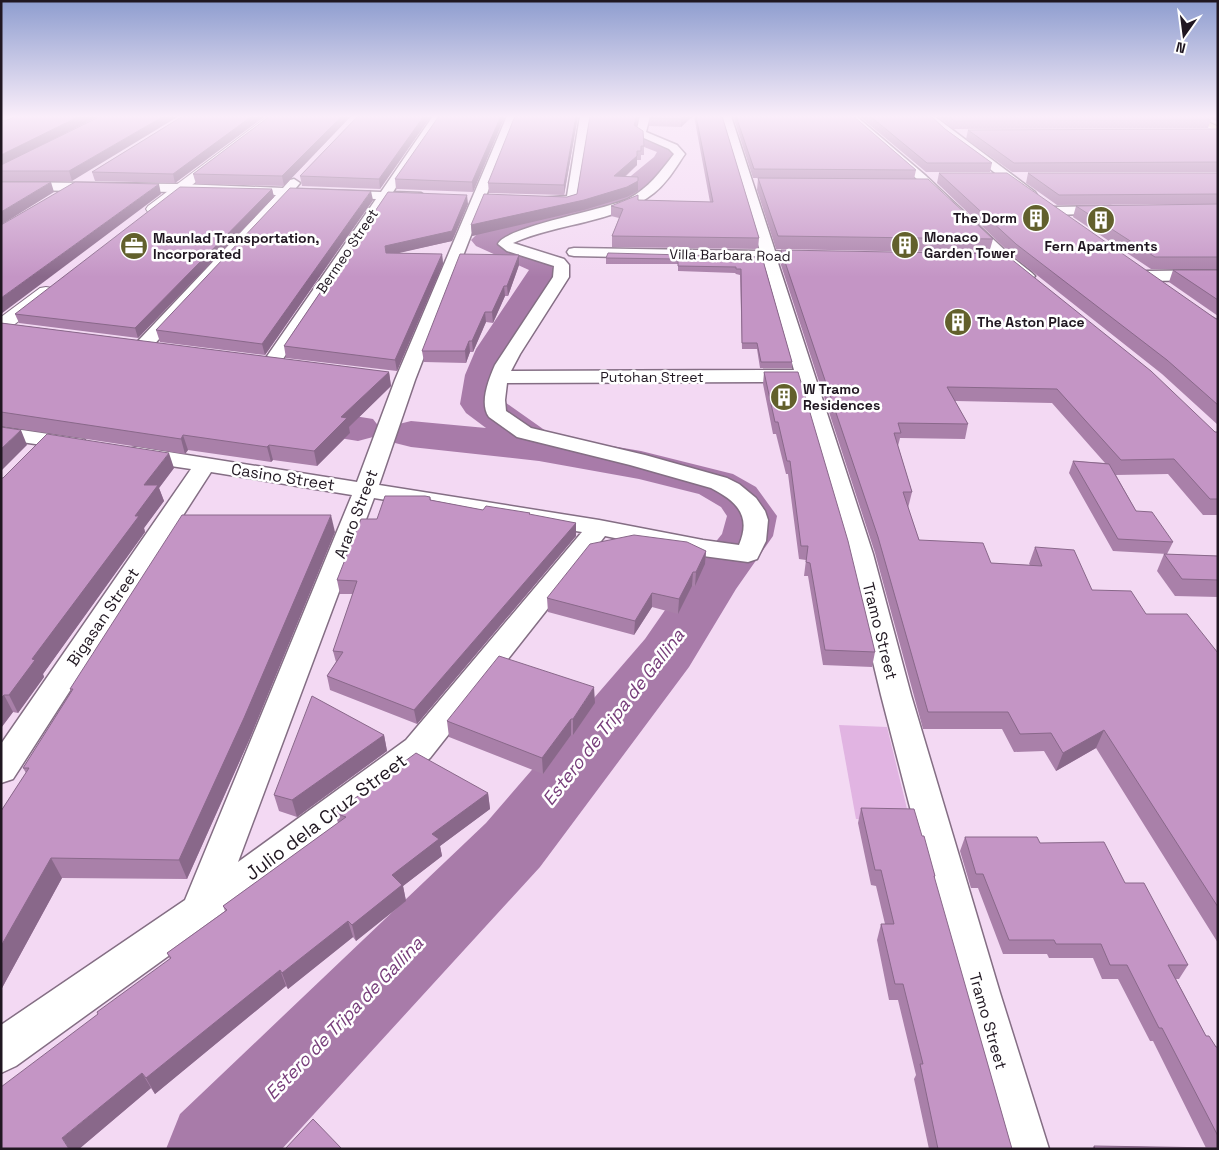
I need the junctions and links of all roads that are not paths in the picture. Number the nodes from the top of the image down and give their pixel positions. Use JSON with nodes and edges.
{"nodes":[{"id":1,"x":204,"y":170,"type":"edge"},
{"id":2,"x":402,"y":170,"type":"edge"},
{"id":3,"x":491,"y":170,"type":"edge"},
{"id":4,"x":577,"y":170,"type":"edge"},
{"id":5,"x":667,"y":170,"type":"edge"},
{"id":6,"x":747,"y":170,"type":"edge"},
{"id":7,"x":918,"y":170,"type":"edge"},
{"id":8,"x":996,"y":170,"type":"edge"},
{"id":9,"x":306,"y":171,"type":"edge"},
{"id":10,"x":92,"y":177,"type":"edge"},
{"id":11,"x":1026,"y":177,"type":"edge"},
{"id":12,"x":989,"y":178,"type":"edge"},
{"id":13,"x":1007,"y":178,"type":"junction"},
{"id":14,"x":931,"y":180,"type":"junction"},
{"id":15,"x":910,"y":185,"type":"edge"},
{"id":16,"x":1,"y":186,"type":"edge"},
{"id":17,"x":75,"y":187,"type":"junction"},
{"id":18,"x":180,"y":188,"type":"junction"},
{"id":19,"x":286,"y":192,"type":"junction"},
{"id":20,"x":384,"y":196,"type":"junction"},
{"id":21,"x":59,"y":197,"type":"edge"},
{"id":22,"x":432,"y":197,"type":"edge"},
{"id":23,"x":529,"y":200,"type":"edge"},
{"id":24,"x":1121,"y":210,"type":"edge"},
{"id":25,"x":1053,"y":211,"type":"junction"},
{"id":26,"x":141,"y":218,"type":"edge"},
{"id":27,"x":1072,"y":224,"type":"edge"},
{"id":28,"x":574,"y":252,"type":"dead end"},
{"id":29,"x":770,"y":256,"type":"junction"},
{"id":30,"x":799,"y":257,"type":"edge"},
{"id":31,"x":987,"y":260,"type":"edge"},
{"id":32,"x":1007,"y":260,"type":"junction"},
{"id":33,"x":1132,"y":266,"type":"edge"},
{"id":34,"x":1218,"y":275,"type":"edge"},
{"id":35,"x":1147,"y":276,"type":"junction"},
{"id":36,"x":56,"y":284,"type":"edge"},
{"id":37,"x":1043,"y":289,"type":"edge"},
{"id":38,"x":1170,"y":292,"type":"edge"},
{"id":39,"x":7,"y":328,"type":"edge"},
{"id":40,"x":124,"y":343,"type":"edge"},
{"id":41,"x":144,"y":345,"type":"junction"},
{"id":42,"x":164,"y":348,"type":"edge"},
{"id":43,"x":252,"y":359,"type":"edge"},
{"id":44,"x":272,"y":362,"type":"junction"},
{"id":45,"x":291,"y":364,"type":"edge"},
{"id":46,"x":805,"y":376,"type":"junction"},
{"id":47,"x":499,"y":377,"type":"junction"},
{"id":48,"x":1,"y":433,"type":"edge"},
{"id":49,"x":47,"y":440,"type":"junction"},
{"id":50,"x":93,"y":447,"type":"edge"},
{"id":51,"x":121,"y":452,"type":"edge"},
{"id":52,"x":27,"y":460,"type":"edge"},
{"id":53,"x":205,"y":465,"type":"junction"},
{"id":54,"x":366,"y":490,"type":"junction"},
{"id":55,"x":599,"y":528,"type":"junction"},
{"id":56,"x":1,"y":770,"type":"edge"},
{"id":57,"x":200,"y":912,"type":"junction"},
{"id":58,"x":1,"y":1051,"type":"edge"},
{"id":59,"x":1025,"y":1149,"type":"edge"}],
"edges":[{"from":1,"to":18,"type":"street"},
{"from":2,"to":20,"type":"street","name":"Bermeo Street"},
{"from":3,"to":54,"type":"street","name":"Araro Street"},
{"from":4,"to":23,"type":"street"},
{"from":5,"to":47,"type":"street"},
{"from":6,"to":29,"type":"street","name":"Tramo Street"},
{"from":7,"to":14,"type":"street"},
{"from":8,"to":13,"type":"street"},
{"from":9,"to":19,"type":"street"},
{"from":10,"to":17,"type":"street"},
{"from":11,"to":13,"type":"street"},
{"from":12,"to":13,"type":"street"},
{"from":13,"to":25,"type":"street"},
{"from":14,"to":15,"type":"street"},
{"from":14,"to":32,"type":"street"},
{"from":16,"to":17,"type":"street"},
{"from":17,"to":18,"type":"street"},
{"from":17,"to":21,"type":"street"},
{"from":18,"to":19,"type":"street"},
{"from":18,"to":26,"type":"street"},
{"from":19,"to":20,"type":"street"},
{"from":19,"to":41,"type":"street"},
{"from":20,"to":22,"type":"street"},
{"from":20,"to":44,"type":"street","name":"Bermeo Street"},
{"from":24,"to":25,"type":"street"},
{"from":25,"to":27,"type":"street"},
{"from":28,"to":29,"type":"street","name":"Villa Barbara Road"},
{"from":29,"to":30,"type":"street","name":"Villa Barbara Road"},
{"from":29,"to":46,"type":"street","name":"Tramo Street"},
{"from":31,"to":32,"type":"street"},
{"from":32,"to":37,"type":"street"},
{"from":33,"to":35,"type":"street"},
{"from":34,"to":35,"type":"street"},
{"from":35,"to":38,"type":"street"},
{"from":36,"to":39,"type":"street"},
{"from":40,"to":41,"type":"street"},
{"from":41,"to":42,"type":"street"},
{"from":43,"to":44,"type":"street"},
{"from":44,"to":45,"type":"street"},
{"from":46,"to":47,"type":"street","name":"Putohan Street"},
{"from":46,"to":59,"type":"street","name":"Tramo Street"},
{"from":47,"to":55,"type":"street","name":"Casino Street"},
{"from":48,"to":49,"type":"street"},
{"from":49,"to":50,"type":"street"},
{"from":49,"to":52,"type":"street"},
{"from":51,"to":53,"type":"street","name":"Casino Street"},
{"from":53,"to":54,"type":"street","name":"Casino Street"},
{"from":53,"to":56,"type":"street","name":"Bigasan Street"},
{"from":54,"to":55,"type":"street","name":"Casino Street"},
{"from":54,"to":57,"type":"street","name":"Araro Street"},
{"from":55,"to":57,"type":"street","name":"Julio dela Cruz Street"},
{"from":57,"to":58,"type":"street","name":"Julio dela Cruz Street"}]}
